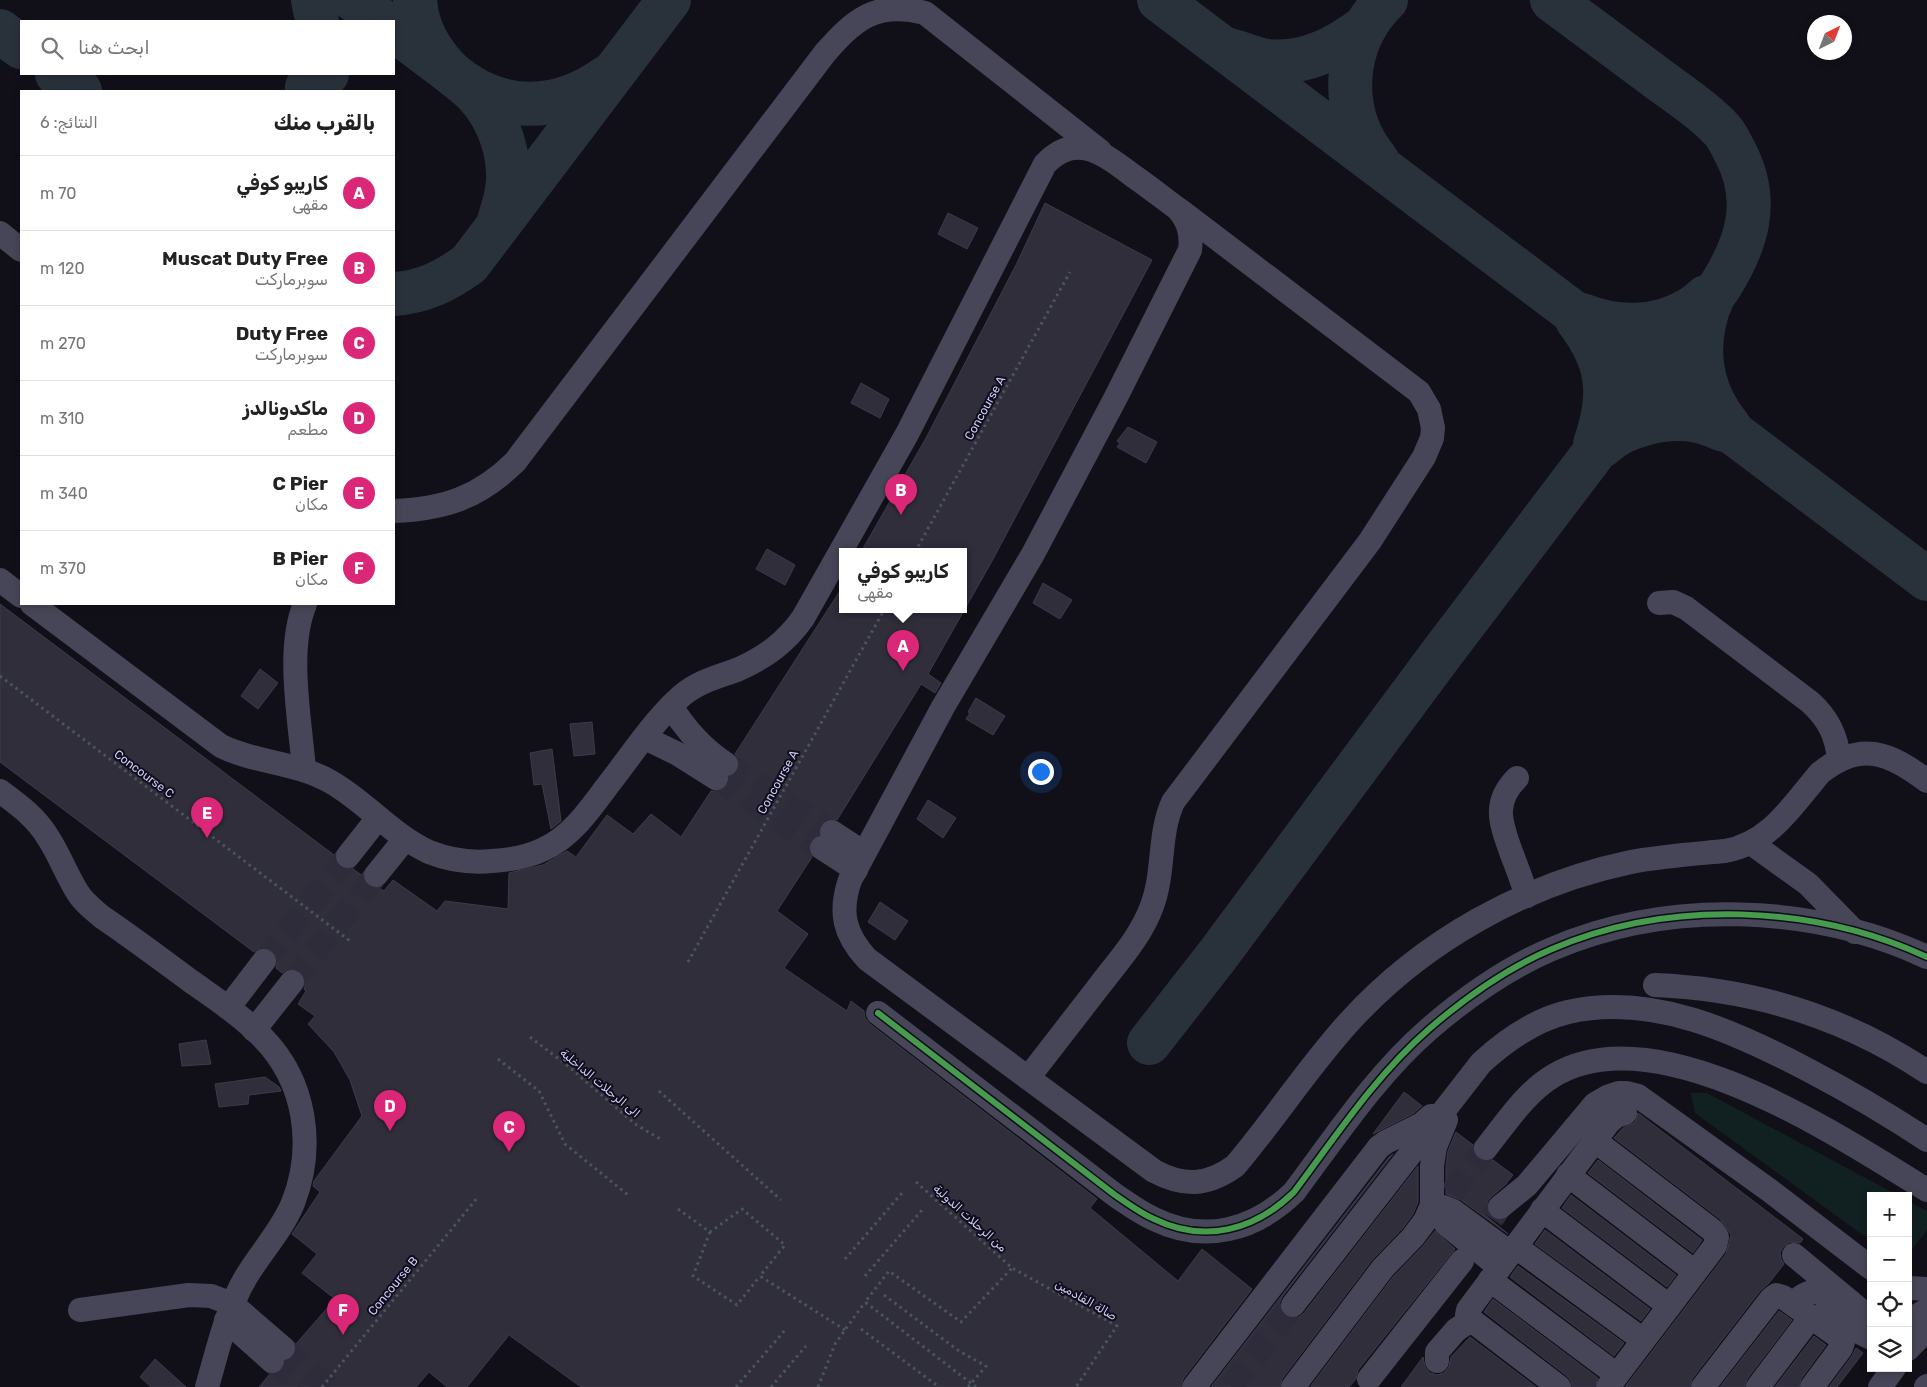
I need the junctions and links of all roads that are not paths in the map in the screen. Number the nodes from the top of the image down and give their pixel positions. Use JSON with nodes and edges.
{"nodes":[{"id":1,"x":1106,"y":156,"type":"junction"},
{"id":2,"x":1178,"y":209,"type":"junction"},
{"id":3,"x":0,"y":233,"type":"edge"},
{"id":4,"x":20,"y":249,"type":"edge"},
{"id":5,"x":395,"y":512,"type":"edge"},
{"id":6,"x":843,"y":548,"type":"edge"},
{"id":7,"x":839,"y":554,"type":"edge"},
{"id":8,"x":0,"y":580,"type":"edge"},
{"id":9,"x":20,"y":595,"type":"edge"},
{"id":10,"x":1660,"y":603,"type":"dead end"},
{"id":11,"x":33,"y":605,"type":"edge"},
{"id":12,"x":305,"y":605,"type":"edge"},
{"id":13,"x":671,"y":706,"type":"junction"},
{"id":14,"x":645,"y":738,"type":"junction"},
{"id":15,"x":1839,"y":760,"type":"junction"},
{"id":16,"x":304,"y":769,"type":"junction"},
{"id":17,"x":1517,"y":778,"type":"dead end"},
{"id":18,"x":1927,"y":781,"type":"edge"},
{"id":19,"x":0,"y":791,"type":"edge"},
{"id":20,"x":378,"y":818,"type":"junction"},
{"id":21,"x":405,"y":839,"type":"junction"},
{"id":22,"x":827,"y":840,"type":"tunnel mouth"},
{"id":23,"x":1751,"y":844,"type":"junction"},
{"id":24,"x":348,"y":856,"type":"tunnel mouth"},
{"id":25,"x":860,"y":861,"type":"junction"},
{"id":26,"x":376,"y":875,"type":"tunnel mouth"},
{"id":27,"x":1527,"y":896,"type":"junction"},
{"id":28,"x":1855,"y":932,"type":"junction"},
{"id":29,"x":1927,"y":958,"type":"edge"},
{"id":30,"x":264,"y":961,"type":"tunnel mouth"},
{"id":31,"x":292,"y":982,"type":"tunnel mouth"},
{"id":32,"x":1655,"y":985,"type":"dead end"},
{"id":33,"x":228,"y":1008,"type":"junction"},
{"id":34,"x":878,"y":1013,"type":"dead end"},
{"id":35,"x":254,"y":1030,"type":"junction"},
{"id":36,"x":1927,"y":1072,"type":"edge"},
{"id":37,"x":1028,"y":1078,"type":"junction"},
{"id":38,"x":1459,"y":1091,"type":"junction"},
{"id":39,"x":1625,"y":1113,"type":"dead end"},
{"id":40,"x":1594,"y":1140,"type":"junction"},
{"id":41,"x":1927,"y":1140,"type":"edge"},
{"id":42,"x":1486,"y":1148,"type":"tunnel mouth"},
{"id":43,"x":1568,"y":1175,"type":"junction"},
{"id":44,"x":1927,"y":1190,"type":"edge"},
{"id":45,"x":1432,"y":1205,"type":"junction"},
{"id":46,"x":1500,"y":1207,"type":"tunnel mouth"},
{"id":47,"x":1542,"y":1210,"type":"junction"},
{"id":48,"x":1794,"y":1255,"type":"dead end"},
{"id":49,"x":1462,"y":1261,"type":"tunnel mouth"},
{"id":50,"x":1504,"y":1262,"type":"junction"},
{"id":51,"x":1867,"y":1265,"type":"edge"},
{"id":52,"x":1695,"y":1272,"type":"junction"},
{"id":53,"x":1912,"y":1288,"type":"edge"},
{"id":54,"x":1927,"y":1288,"type":"edge"},
{"id":55,"x":1806,"y":1297,"type":"junction"},
{"id":56,"x":1867,"y":1303,"type":"edge"},
{"id":57,"x":1293,"y":1305,"type":"tunnel mouth"},
{"id":58,"x":1669,"y":1306,"type":"junction"},
{"id":59,"x":80,"y":1310,"type":"dead end"},
{"id":60,"x":1927,"y":1310,"type":"edge"},
{"id":61,"x":229,"y":1312,"type":"junction"},
{"id":62,"x":1867,"y":1318,"type":"edge"},
{"id":63,"x":1912,"y":1319,"type":"edge"},
{"id":64,"x":1471,"y":1320,"type":"junction"},
{"id":65,"x":1867,"y":1323,"type":"edge"},
{"id":66,"x":1927,"y":1329,"type":"edge"},
{"id":67,"x":1867,"y":1336,"type":"edge"},
{"id":68,"x":1643,"y":1340,"type":"junction"},
{"id":69,"x":1912,"y":1345,"type":"edge"},
{"id":70,"x":278,"y":1354,"type":"tunnel mouth"},
{"id":71,"x":1437,"y":1361,"type":"dead end"},
{"id":72,"x":1891,"y":1372,"type":"edge"},
{"id":73,"x":1370,"y":1379,"type":"dead end"},
{"id":74,"x":1612,"y":1381,"type":"edge"},
{"id":75,"x":207,"y":1387,"type":"edge"},
{"id":76,"x":1194,"y":1387,"type":"edge"},
{"id":77,"x":1293,"y":1387,"type":"edge"},
{"id":78,"x":1559,"y":1387,"type":"edge"},
{"id":79,"x":1703,"y":1387,"type":"edge"},
{"id":80,"x":1758,"y":1387,"type":"edge"},
{"id":81,"x":1812,"y":1387,"type":"edge"},
{"id":82,"x":1880,"y":1387,"type":"edge"}],
"edges":[{"from":1,"to":2,"type":"street"},
{"from":1,"to":5,"type":"street"},
{"from":1,"to":6,"type":"street"},
{"from":2,"to":25,"type":"street"},
{"from":2,"to":37,"type":"street"},
{"from":3,"to":4,"type":"street"},
{"from":7,"to":13,"type":"street"},
{"from":8,"to":9,"type":"street"},
{"from":10,"to":15,"type":"street"},
{"from":11,"to":16,"type":"street"},
{"from":12,"to":16,"type":"street"},
{"from":13,"to":14,"type":"street"},
{"from":13,"to":14,"type":"street"},
{"from":14,"to":21,"type":"street"},
{"from":15,"to":18,"type":"street"},
{"from":15,"to":23,"type":"street"},
{"from":16,"to":20,"type":"street"},
{"from":17,"to":27,"type":"street"},
{"from":19,"to":33,"type":"street"},
{"from":20,"to":21,"type":"street"},
{"from":20,"to":24,"type":"street"},
{"from":21,"to":26,"type":"street"},
{"from":22,"to":25,"type":"street"},
{"from":23,"to":27,"type":"street"},
{"from":23,"to":28,"type":"street"},
{"from":25,"to":37,"type":"street"},
{"from":27,"to":37,"type":"street"},
{"from":28,"to":29,"type":"street"},
{"from":28,"to":34,"type":"street"},
{"from":30,"to":33,"type":"street"},
{"from":31,"to":35,"type":"street"},
{"from":32,"to":36,"type":"street"},
{"from":33,"to":35,"type":"street"},
{"from":35,"to":61,"type":"street"},
{"from":38,"to":41,"type":"street"},
{"from":38,"to":45,"type":"street"},
{"from":38,"to":57,"type":"street"},
{"from":38,"to":76,"type":"street"},
{"from":39,"to":40,"type":"street"},
{"from":40,"to":43,"type":"street"},
{"from":40,"to":52,"type":"street"},
{"from":42,"to":44,"type":"street"},
{"from":43,"to":47,"type":"street"},
{"from":43,"to":52,"type":"street"},
{"from":45,"to":50,"type":"street"},
{"from":45,"to":77,"type":"street"},
{"from":46,"to":51,"type":"street"},
{"from":47,"to":50,"type":"street"},
{"from":47,"to":58,"type":"street"},
{"from":48,"to":55,"type":"street"},
{"from":49,"to":73,"type":"street"},
{"from":50,"to":64,"type":"street"},
{"from":50,"to":68,"type":"street"},
{"from":50,"to":74,"type":"street"},
{"from":52,"to":58,"type":"street"},
{"from":53,"to":54,"type":"street"},
{"from":55,"to":56,"type":"street"},
{"from":55,"to":62,"type":"street"},
{"from":55,"to":65,"type":"street"},
{"from":55,"to":67,"type":"street"},
{"from":55,"to":79,"type":"street"},
{"from":55,"to":80,"type":"street"},
{"from":55,"to":81,"type":"street"},
{"from":58,"to":68,"type":"street"},
{"from":59,"to":61,"type":"street"},
{"from":60,"to":63,"type":"street"},
{"from":61,"to":70,"type":"street"},
{"from":61,"to":75,"type":"street"},
{"from":64,"to":71,"type":"street"},
{"from":64,"to":78,"type":"street"},
{"from":66,"to":69,"type":"street"},
{"from":68,"to":74,"type":"street"},
{"from":72,"to":82,"type":"street"}]}
